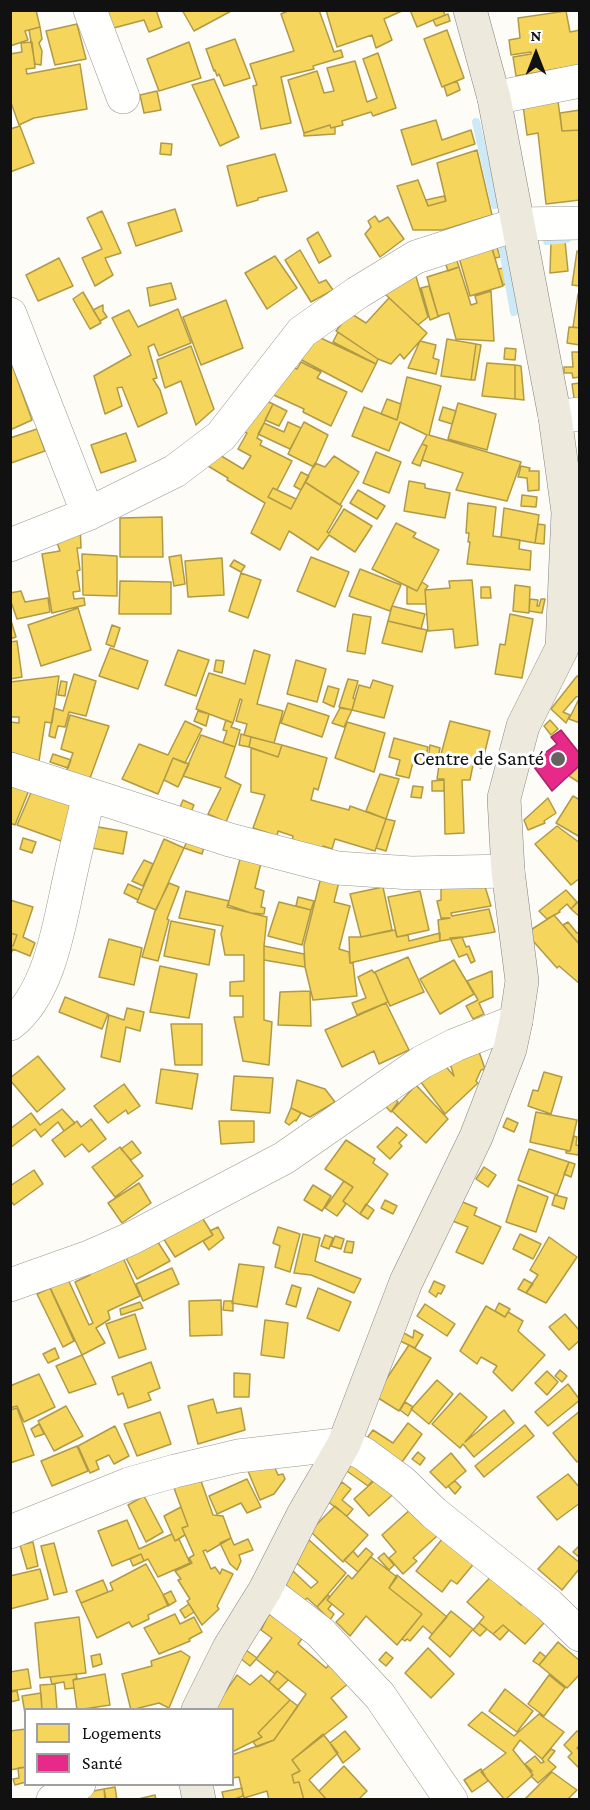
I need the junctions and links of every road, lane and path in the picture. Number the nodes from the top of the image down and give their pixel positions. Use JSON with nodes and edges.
{"nodes":[{"id":1,"x":90,"y":10,"type":"edge"},
{"id":2,"x":470,"y":10,"type":"edge"},
{"id":3,"x":579,"y":81,"type":"edge"},
{"id":4,"x":123,"y":97,"type":"dead end"},
{"id":5,"x":494,"y":98,"type":"junction"},
{"id":6,"x":579,"y":223,"type":"edge"},
{"id":7,"x":518,"y":224,"type":"junction"},
{"id":8,"x":10,"y":314,"type":"edge"},
{"id":9,"x":567,"y":416,"type":"edge"},
{"id":10,"x":88,"y":514,"type":"junction"},
{"id":11,"x":10,"y":545,"type":"edge"},
{"id":12,"x":571,"y":651,"type":"edge"},
{"id":13,"x":10,"y":768,"type":"edge"},
{"id":14,"x":89,"y":795,"type":"junction"},
{"id":15,"x":508,"y":871,"type":"junction"},
{"id":16,"x":516,"y":1021,"type":"junction"},
{"id":17,"x":10,"y":1024,"type":"edge"},
{"id":18,"x":10,"y":1285,"type":"edge"},
{"id":19,"x":344,"y":1444,"type":"junction"},
{"id":20,"x":11,"y":1529,"type":"edge"},
{"id":21,"x":265,"y":1590,"type":"junction"},
{"id":22,"x":579,"y":1635,"type":"edge"},
{"id":23,"x":199,"y":1708,"type":"edge"},
{"id":24,"x":77,"y":1786,"type":"edge"},
{"id":25,"x":53,"y":1800,"type":"edge"},
{"id":26,"x":451,"y":1800,"type":"edge"}],
"edges":[{"from":1,"to":4,"type":"street"},
{"from":2,"to":5,"type":"main road"},
{"from":3,"to":5,"type":"street"},
{"from":5,"to":7,"type":"main road"},
{"from":6,"to":7,"type":"street"},
{"from":7,"to":9,"type":"main road"},
{"from":7,"to":10,"type":"street"},
{"from":8,"to":10,"type":"street"},
{"from":9,"to":12,"type":"main road"},
{"from":10,"to":11,"type":"street"},
{"from":12,"to":15,"type":"main road"},
{"from":13,"to":14,"type":"street"},
{"from":14,"to":15,"type":"street"},
{"from":14,"to":17,"type":"street"},
{"from":15,"to":16,"type":"main road"},
{"from":16,"to":18,"type":"street"},
{"from":16,"to":19,"type":"main road"},
{"from":19,"to":20,"type":"street"},
{"from":19,"to":21,"type":"main road"},
{"from":19,"to":22,"type":"street"},
{"from":21,"to":23,"type":"main road"},
{"from":21,"to":26,"type":"street"},
{"from":24,"to":25,"type":"street"}]}
